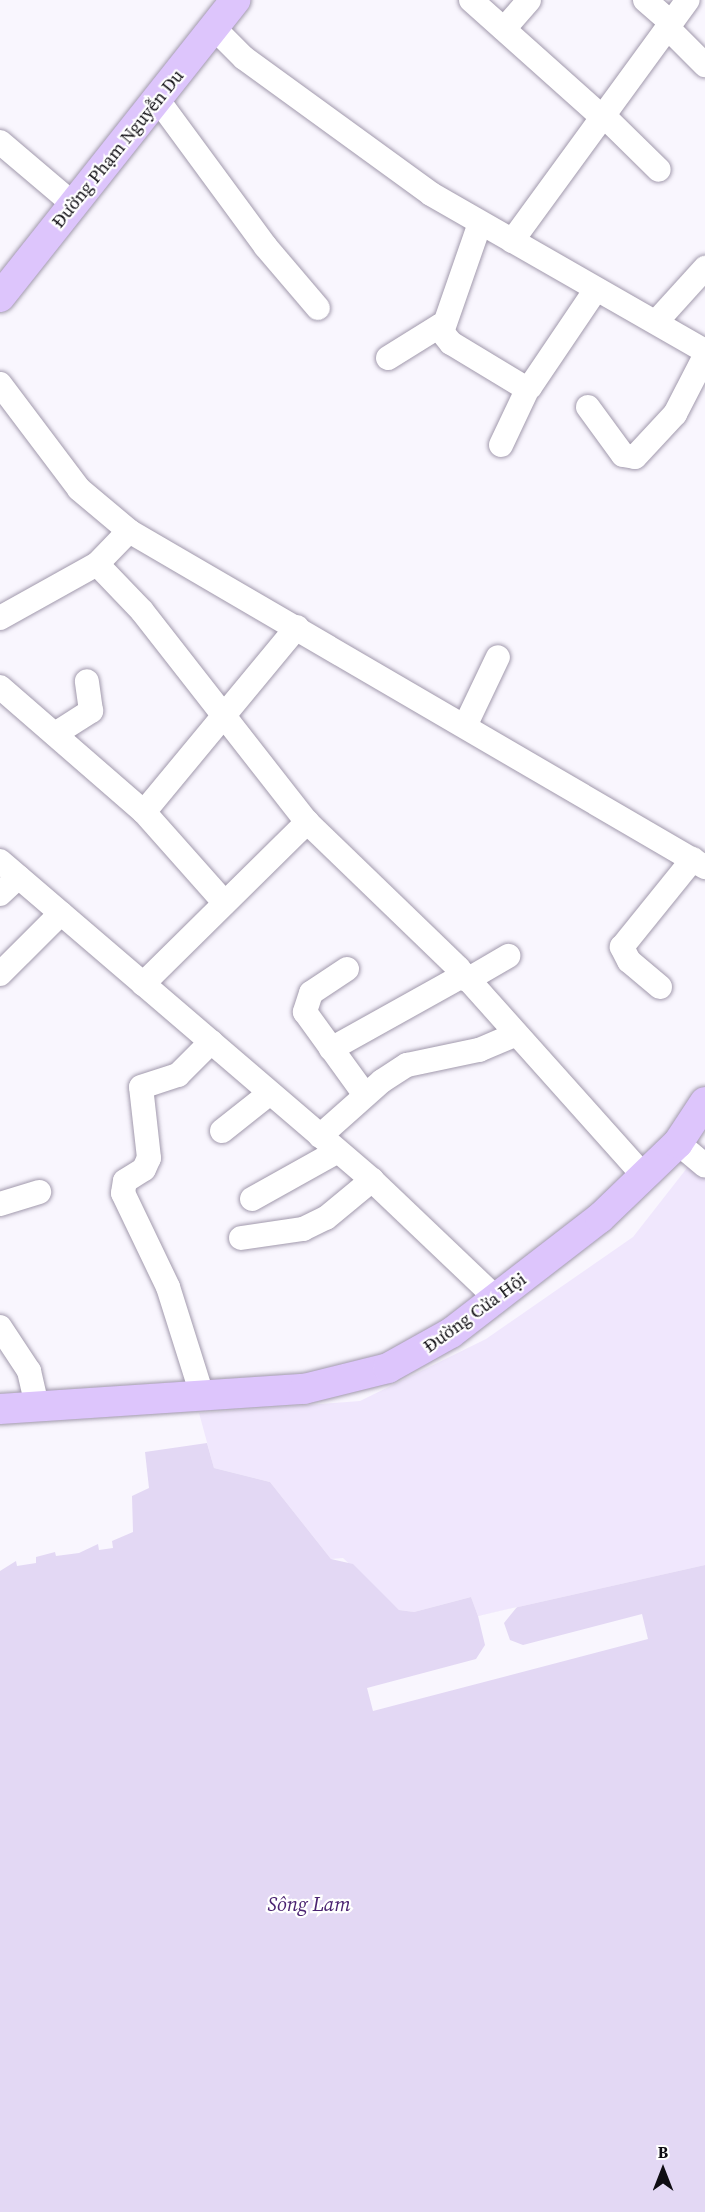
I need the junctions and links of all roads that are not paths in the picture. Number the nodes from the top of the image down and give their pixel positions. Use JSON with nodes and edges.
{"nodes":[{"id":1,"x":236,"y":0,"type":"edge"},
{"id":2,"x":471,"y":0,"type":"edge"},
{"id":3,"x":529,"y":0,"type":"edge"},
{"id":4,"x":645,"y":0,"type":"edge"},
{"id":5,"x":688,"y":0,"type":"edge"},
{"id":6,"x":669,"y":25,"type":"junction"},
{"id":7,"x":214,"y":28,"type":"junction"},
{"id":8,"x":504,"y":29,"type":"junction"},
{"id":9,"x":705,"y":65,"type":"edge"},
{"id":10,"x":158,"y":100,"type":"junction"},
{"id":11,"x":603,"y":116,"type":"junction"},
{"id":12,"x":0,"y":141,"type":"edge"},
{"id":13,"x":659,"y":170,"type":"dead end"},
{"id":14,"x":73,"y":204,"type":"junction"},
{"id":15,"x":480,"y":223,"type":"junction"},
{"id":16,"x":512,"y":241,"type":"junction"},
{"id":17,"x":705,"y":268,"type":"edge"},
{"id":18,"x":596,"y":289,"type":"junction"},
{"id":19,"x":0,"y":297,"type":"edge"},
{"id":20,"x":318,"y":308,"type":"dead end"},
{"id":21,"x":657,"y":321,"type":"junction"},
{"id":22,"x":441,"y":325,"type":"junction"},
{"id":23,"x":705,"y":351,"type":"edge"},
{"id":24,"x":705,"y":356,"type":"edge"},
{"id":25,"x":388,"y":358,"type":"dead end"},
{"id":26,"x":0,"y":384,"type":"edge"},
{"id":27,"x":528,"y":388,"type":"junction"},
{"id":28,"x":588,"y":407,"type":"dead end"},
{"id":29,"x":501,"y":445,"type":"dead end"},
{"id":30,"x":129,"y":531,"type":"junction"},
{"id":31,"x":97,"y":564,"type":"junction"},
{"id":32,"x":0,"y":618,"type":"edge"},
{"id":33,"x":297,"y":627,"type":"junction"},
{"id":34,"x":498,"y":657,"type":"dead end"},
{"id":35,"x":87,"y":681,"type":"dead end"},
{"id":36,"x":0,"y":687,"type":"edge"},
{"id":37,"x":224,"y":715,"type":"junction"},
{"id":38,"x":466,"y":724,"type":"junction"},
{"id":39,"x":55,"y":734,"type":"junction"},
{"id":40,"x":144,"y":812,"type":"junction"},
{"id":41,"x":307,"y":822,"type":"junction"},
{"id":42,"x":699,"y":863,"type":"edge"},
{"id":43,"x":9,"y":869,"type":"edge"},
{"id":44,"x":0,"y":894,"type":"edge"},
{"id":45,"x":224,"y":902,"type":"junction"},
{"id":46,"x":61,"y":913,"type":"junction"},
{"id":47,"x":508,"y":956,"type":"dead end"},
{"id":48,"x":347,"y":969,"type":"dead end"},
{"id":49,"x":0,"y":974,"type":"edge"},
{"id":50,"x":466,"y":977,"type":"junction"},
{"id":51,"x":143,"y":984,"type":"junction"},
{"id":52,"x":660,"y":987,"type":"dead end"},
{"id":53,"x":514,"y":1035,"type":"junction"},
{"id":54,"x":211,"y":1042,"type":"junction"},
{"id":55,"x":331,"y":1049,"type":"junction"},
{"id":56,"x":270,"y":1093,"type":"junction"},
{"id":57,"x":365,"y":1095,"type":"junction"},
{"id":58,"x":705,"y":1102,"type":"edge"},
{"id":59,"x":222,"y":1131,"type":"dead end"},
{"id":60,"x":329,"y":1143,"type":"junction"},
{"id":61,"x":678,"y":1143,"type":"junction"},
{"id":62,"x":705,"y":1166,"type":"edge"},
{"id":63,"x":645,"y":1177,"type":"junction"},
{"id":64,"x":372,"y":1180,"type":"junction"},
{"id":65,"x":39,"y":1192,"type":"dead end"},
{"id":66,"x":252,"y":1198,"type":"dead end"},
{"id":67,"x":0,"y":1204,"type":"edge"},
{"id":68,"x":241,"y":1238,"type":"dead end"},
{"id":69,"x":497,"y":1299,"type":"junction"},
{"id":70,"x":0,"y":1327,"type":"edge"},
{"id":71,"x":196,"y":1399,"type":"junction"},
{"id":72,"x":37,"y":1406,"type":"junction"},
{"id":73,"x":0,"y":1409,"type":"edge"}],
"edges":[{"from":1,"to":7,"type":"main road","name":"Đường Phạm Nguyễn Du"},
{"from":2,"to":8,"type":"street"},
{"from":3,"to":8,"type":"street"},
{"from":4,"to":6,"type":"street"},
{"from":5,"to":6,"type":"street"},
{"from":6,"to":9,"type":"street"},
{"from":6,"to":11,"type":"street"},
{"from":7,"to":10,"type":"main road","name":"Đường Phạm Nguyễn Du"},
{"from":7,"to":15,"type":"street"},
{"from":8,"to":11,"type":"street"},
{"from":10,"to":14,"type":"main road","name":"Đường Phạm Nguyễn Du"},
{"from":10,"to":20,"type":"street"},
{"from":11,"to":13,"type":"street"},
{"from":11,"to":16,"type":"street"},
{"from":12,"to":14,"type":"street"},
{"from":14,"to":19,"type":"main road","name":"Đường Phạm Nguyễn Du"},
{"from":15,"to":16,"type":"street"},
{"from":15,"to":22,"type":"street"},
{"from":16,"to":18,"type":"street"},
{"from":17,"to":21,"type":"street"},
{"from":18,"to":21,"type":"street"},
{"from":18,"to":27,"type":"street"},
{"from":21,"to":23,"type":"street"},
{"from":22,"to":25,"type":"street"},
{"from":22,"to":27,"type":"street"},
{"from":24,"to":28,"type":"street"},
{"from":26,"to":30,"type":"street"},
{"from":27,"to":29,"type":"street"},
{"from":30,"to":31,"type":"street"},
{"from":30,"to":33,"type":"street"},
{"from":31,"to":32,"type":"street"},
{"from":31,"to":37,"type":"street"},
{"from":33,"to":37,"type":"street"},
{"from":33,"to":38,"type":"street"},
{"from":34,"to":38,"type":"street"},
{"from":35,"to":39,"type":"street"},
{"from":36,"to":39,"type":"street"},
{"from":37,"to":40,"type":"street"},
{"from":37,"to":41,"type":"street"},
{"from":38,"to":42,"type":"street"},
{"from":39,"to":40,"type":"street"},
{"from":40,"to":45,"type":"street"},
{"from":41,"to":45,"type":"street"},
{"from":41,"to":50,"type":"street"},
{"from":42,"to":52,"type":"street"},
{"from":43,"to":44,"type":"street"},
{"from":43,"to":46,"type":"street"},
{"from":45,"to":51,"type":"street"},
{"from":46,"to":49,"type":"street"},
{"from":46,"to":51,"type":"street"},
{"from":47,"to":50,"type":"street"},
{"from":48,"to":55,"type":"street"},
{"from":50,"to":53,"type":"street"},
{"from":50,"to":55,"type":"street"},
{"from":51,"to":54,"type":"street"},
{"from":53,"to":57,"type":"street"},
{"from":53,"to":63,"type":"street"},
{"from":54,"to":56,"type":"street"},
{"from":54,"to":71,"type":"street"},
{"from":55,"to":57,"type":"street"},
{"from":56,"to":59,"type":"street"},
{"from":56,"to":60,"type":"street"},
{"from":57,"to":60,"type":"street"},
{"from":58,"to":61,"type":"main road","name":"Đường Cửa Hội"},
{"from":60,"to":64,"type":"street"},
{"from":60,"to":66,"type":"street"},
{"from":61,"to":62,"type":"street"},
{"from":61,"to":63,"type":"main road","name":"Đường Cửa Hội"},
{"from":63,"to":69,"type":"main road","name":"Đường Cửa Hội"},
{"from":64,"to":68,"type":"street"},
{"from":64,"to":69,"type":"street"},
{"from":65,"to":67,"type":"street"},
{"from":69,"to":71,"type":"main road","name":"Đường Cửa Hội"},
{"from":70,"to":72,"type":"street"},
{"from":71,"to":72,"type":"main road","name":"Đường Cửa Hội"},
{"from":72,"to":73,"type":"main road","name":"Đường Cửa Hội"}]}
